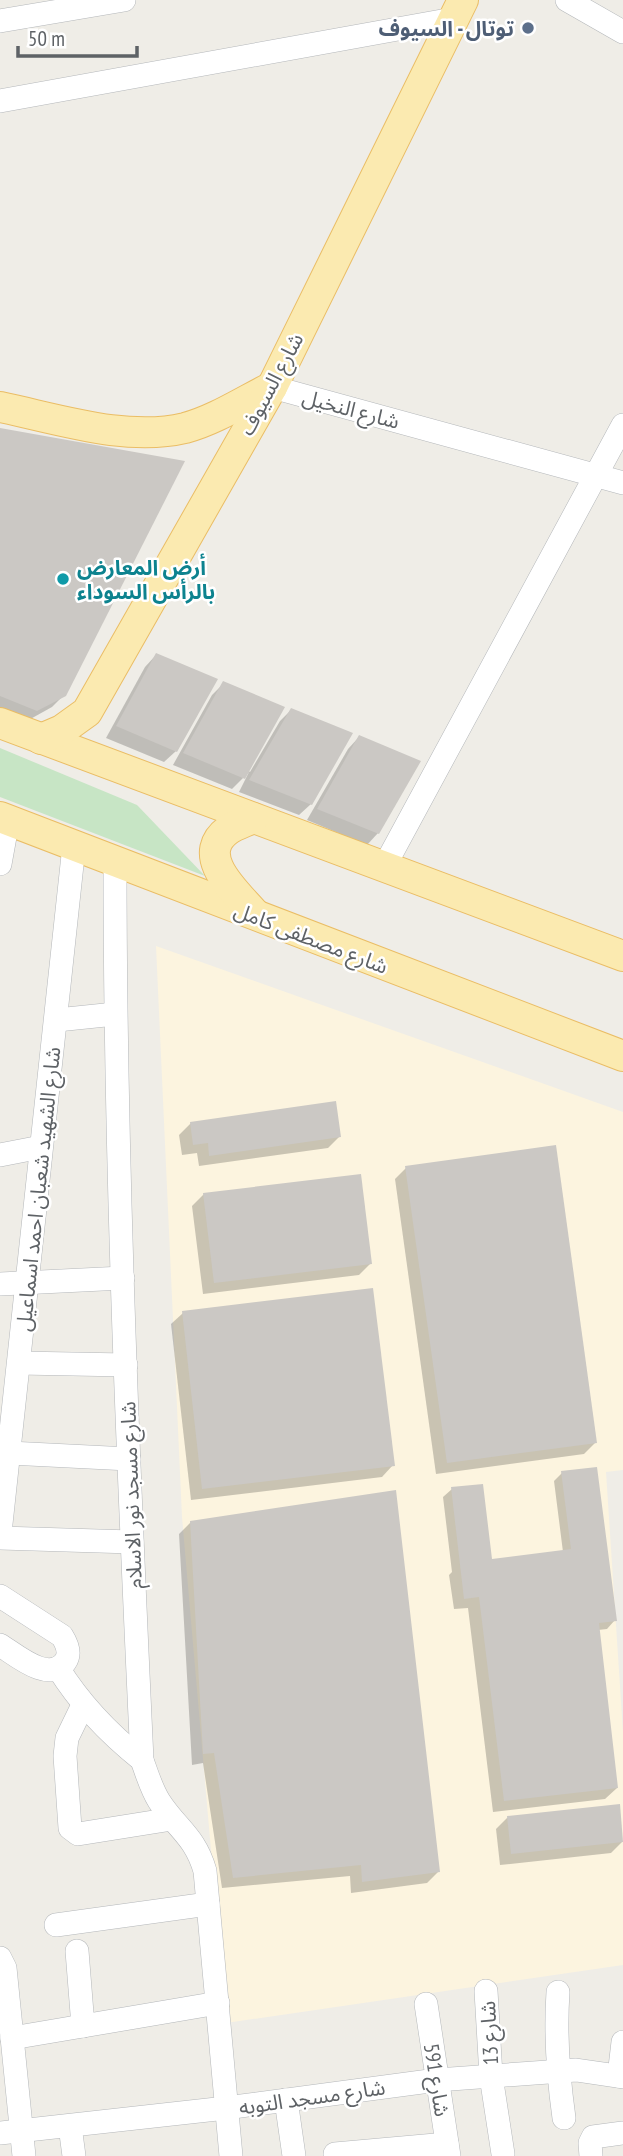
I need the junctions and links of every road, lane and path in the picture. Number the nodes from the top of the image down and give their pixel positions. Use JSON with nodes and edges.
{"nodes":[{"id":1,"x":124,"y":0,"type":"edge"},
{"id":2,"x":566,"y":0,"type":"edge"},
{"id":3,"x":51,"y":6,"type":"edge"},
{"id":4,"x":458,"y":9,"type":"edge"},
{"id":5,"x":0,"y":21,"type":"edge"},
{"id":6,"x":623,"y":32,"type":"edge"},
{"id":7,"x":0,"y":101,"type":"edge"},
{"id":8,"x":272,"y":387,"type":"junction"},
{"id":9,"x":0,"y":407,"type":"edge"},
{"id":10,"x":623,"y":425,"type":"edge"},
{"id":11,"x":594,"y":476,"type":"junction"},
{"id":12,"x":623,"y":483,"type":"edge"},
{"id":13,"x":0,"y":723,"type":"edge"},
{"id":14,"x":41,"y":738,"type":"junction"},
{"id":15,"x":253,"y":818,"type":"junction"},
{"id":16,"x":4,"y":819,"type":"edge"},
{"id":17,"x":74,"y":846,"type":"junction"},
{"id":18,"x":115,"y":862,"type":"junction"},
{"id":19,"x":0,"y":864,"type":"edge"},
{"id":20,"x":384,"y":867,"type":"junction"},
{"id":21,"x":258,"y":917,"type":"junction"},
{"id":22,"x":623,"y":956,"type":"edge"},
{"id":23,"x":115,"y":1014,"type":"junction"},
{"id":24,"x":57,"y":1020,"type":"junction"},
{"id":25,"x":623,"y":1056,"type":"edge"},
{"id":26,"x":41,"y":1147,"type":"junction"},
{"id":27,"x":0,"y":1155,"type":"edge"},
{"id":28,"x":123,"y":1278,"type":"junction"},
{"id":29,"x":28,"y":1283,"type":"junction"},
{"id":30,"x":0,"y":1284,"type":"edge"},
{"id":31,"x":19,"y":1363,"type":"junction"},
{"id":32,"x":126,"y":1365,"type":"junction"},
{"id":33,"x":9,"y":1453,"type":"junction"},
{"id":34,"x":129,"y":1460,"type":"junction"},
{"id":35,"x":0,"y":1535,"type":"edge"},
{"id":36,"x":132,"y":1542,"type":"junction"},
{"id":37,"x":0,"y":1596,"type":"edge"},
{"id":38,"x":0,"y":1645,"type":"edge"},
{"id":39,"x":58,"y":1668,"type":"junction"},
{"id":40,"x":83,"y":1704,"type":"junction"},
{"id":41,"x":142,"y":1760,"type":"junction"},
{"id":42,"x":172,"y":1819,"type":"junction"},
{"id":43,"x":208,"y":1904,"type":"junction"},
{"id":44,"x":56,"y":1925,"type":"dead end"},
{"id":45,"x":77,"y":1951,"type":"dead end"},
{"id":46,"x":1,"y":1959,"type":"edge"},
{"id":47,"x":486,"y":1990,"type":"dead end"},
{"id":48,"x":558,"y":1992,"type":"dead end"},
{"id":49,"x":218,"y":2003,"type":"junction"},
{"id":50,"x":426,"y":2004,"type":"dead end"},
{"id":51,"x":83,"y":2026,"type":"junction"},
{"id":52,"x":12,"y":2038,"type":"junction"},
{"id":53,"x":623,"y":2042,"type":"edge"},
{"id":54,"x":557,"y":2070,"type":"junction"},
{"id":55,"x":491,"y":2076,"type":"junction"},
{"id":56,"x":621,"y":2076,"type":"edge"},
{"id":57,"x":437,"y":2080,"type":"junction"},
{"id":58,"x":286,"y":2100,"type":"junction"},
{"id":59,"x":226,"y":2108,"type":"junction"},
{"id":60,"x":565,"y":2118,"type":"dead end"},
{"id":61,"x":70,"y":2126,"type":"junction"},
{"id":62,"x":11,"y":2132,"type":"edge"},
{"id":63,"x":623,"y":2133,"type":"edge"},
{"id":64,"x":448,"y":2150,"type":"edge"},
{"id":65,"x":335,"y":2154,"type":"dead end"},
{"id":66,"x":503,"y":2154,"type":"edge"},
{"id":67,"x":24,"y":2156,"type":"edge"},
{"id":68,"x":74,"y":2156,"type":"edge"},
{"id":69,"x":231,"y":2156,"type":"edge"},
{"id":70,"x":294,"y":2156,"type":"edge"},
{"id":71,"x":591,"y":2156,"type":"edge"}],
"edges":[{"from":1,"to":3,"type":"street"},
{"from":2,"to":6,"type":"street"},
{"from":3,"to":5,"type":"street"},
{"from":4,"to":7,"type":"street"},
{"from":4,"to":8,"type":"main road","name":"شارع السيوف"},
{"from":8,"to":9,"type":"main road"},
{"from":8,"to":11,"type":"street","name":"شارع النخيل"},
{"from":8,"to":14,"type":"main road","name":"شارع السيوف"},
{"from":10,"to":11,"type":"street"},
{"from":11,"to":12,"type":"street","name":"شارع النخيل"},
{"from":11,"to":20,"type":"street"},
{"from":13,"to":14,"type":"main road"},
{"from":14,"to":15,"type":"main road"},
{"from":15,"to":20,"type":"main road"},
{"from":15,"to":21,"type":"main road"},
{"from":16,"to":17,"type":"main road","name":"شارع مصطفى كامل"},
{"from":16,"to":19,"type":"street"},
{"from":17,"to":18,"type":"main road","name":"شارع مصطفى كامل"},
{"from":17,"to":24,"type":"street","name":"شارع الشهيد شعبان احمد اسماعيل"},
{"from":18,"to":21,"type":"main road","name":"شارع مصطفى كامل"},
{"from":18,"to":23,"type":"street","name":"شارع مسجد نور الاسلام"},
{"from":20,"to":22,"type":"main road"},
{"from":21,"to":25,"type":"main road","name":"شارع مصطفى كامل"},
{"from":23,"to":24,"type":"street"},
{"from":23,"to":28,"type":"street","name":"شارع مسجد نور الاسلام"},
{"from":24,"to":26,"type":"street","name":"شارع الشهيد شعبان احمد اسماعيل"},
{"from":26,"to":27,"type":"street"},
{"from":26,"to":29,"type":"street","name":"شارع الشهيد شعبان احمد اسماعيل"},
{"from":28,"to":29,"type":"street"},
{"from":28,"to":32,"type":"street","name":"شارع مسجد نور الاسلام"},
{"from":29,"to":30,"type":"street"},
{"from":29,"to":31,"type":"street","name":"شارع الشهيد شعبان احمد اسماعيل"},
{"from":31,"to":32,"type":"street"},
{"from":31,"to":33,"type":"street","name":"شارع الشهيد شعبان احمد اسماعيل"},
{"from":32,"to":34,"type":"street","name":"شارع مسجد نور الاسلام"},
{"from":33,"to":34,"type":"street"},
{"from":33,"to":35,"type":"street","name":"شارع الشهيد شعبان احمد اسماعيل"},
{"from":34,"to":36,"type":"street","name":"شارع مسجد نور الاسلام"},
{"from":35,"to":36,"type":"street"},
{"from":36,"to":41,"type":"street","name":"شارع مسجد نور الاسلام"},
{"from":37,"to":39,"type":"street"},
{"from":38,"to":39,"type":"street"},
{"from":39,"to":40,"type":"street"},
{"from":40,"to":41,"type":"street"},
{"from":40,"to":42,"type":"street"},
{"from":41,"to":42,"type":"street","name":"شارع مسجد نور الاسلام"},
{"from":42,"to":43,"type":"street","name":"شارع مسجد نور الاسلام"},
{"from":43,"to":44,"type":"street"},
{"from":43,"to":49,"type":"street","name":"شارع مسجد نور الاسلام"},
{"from":45,"to":51,"type":"street"},
{"from":46,"to":52,"type":"street"},
{"from":47,"to":55,"type":"street","name":"شارع 13"},
{"from":48,"to":54,"type":"street"},
{"from":49,"to":51,"type":"street"},
{"from":49,"to":59,"type":"street","name":"شارع مسجد نور الاسلام"},
{"from":50,"to":57,"type":"street","name":"شارع 591"},
{"from":51,"to":52,"type":"street"},
{"from":52,"to":62,"type":"street"},
{"from":53,"to":56,"type":"street"},
{"from":54,"to":55,"type":"street","name":"شارع مسجد التوبه"},
{"from":54,"to":56,"type":"street","name":"شارع مسجد التوبه"},
{"from":54,"to":60,"type":"street"},
{"from":55,"to":57,"type":"street","name":"شارع مسجد التوبه"},
{"from":55,"to":66,"type":"street","name":"شارع 13"},
{"from":57,"to":58,"type":"street","name":"شارع مسجد التوبه"},
{"from":57,"to":64,"type":"street","name":"شارع 591"},
{"from":58,"to":59,"type":"street","name":"شارع مسجد التوبه"},
{"from":58,"to":70,"type":"street"},
{"from":59,"to":61,"type":"street","name":"شارع مسجد التوبه"},
{"from":59,"to":69,"type":"street","name":"شارع مسجد نور الاسلام"},
{"from":61,"to":62,"type":"street","name":"شارع مسجد التوبه"},
{"from":61,"to":68,"type":"street"},
{"from":62,"to":67,"type":"street"},
{"from":63,"to":71,"type":"street"},
{"from":64,"to":65,"type":"street"}]}
